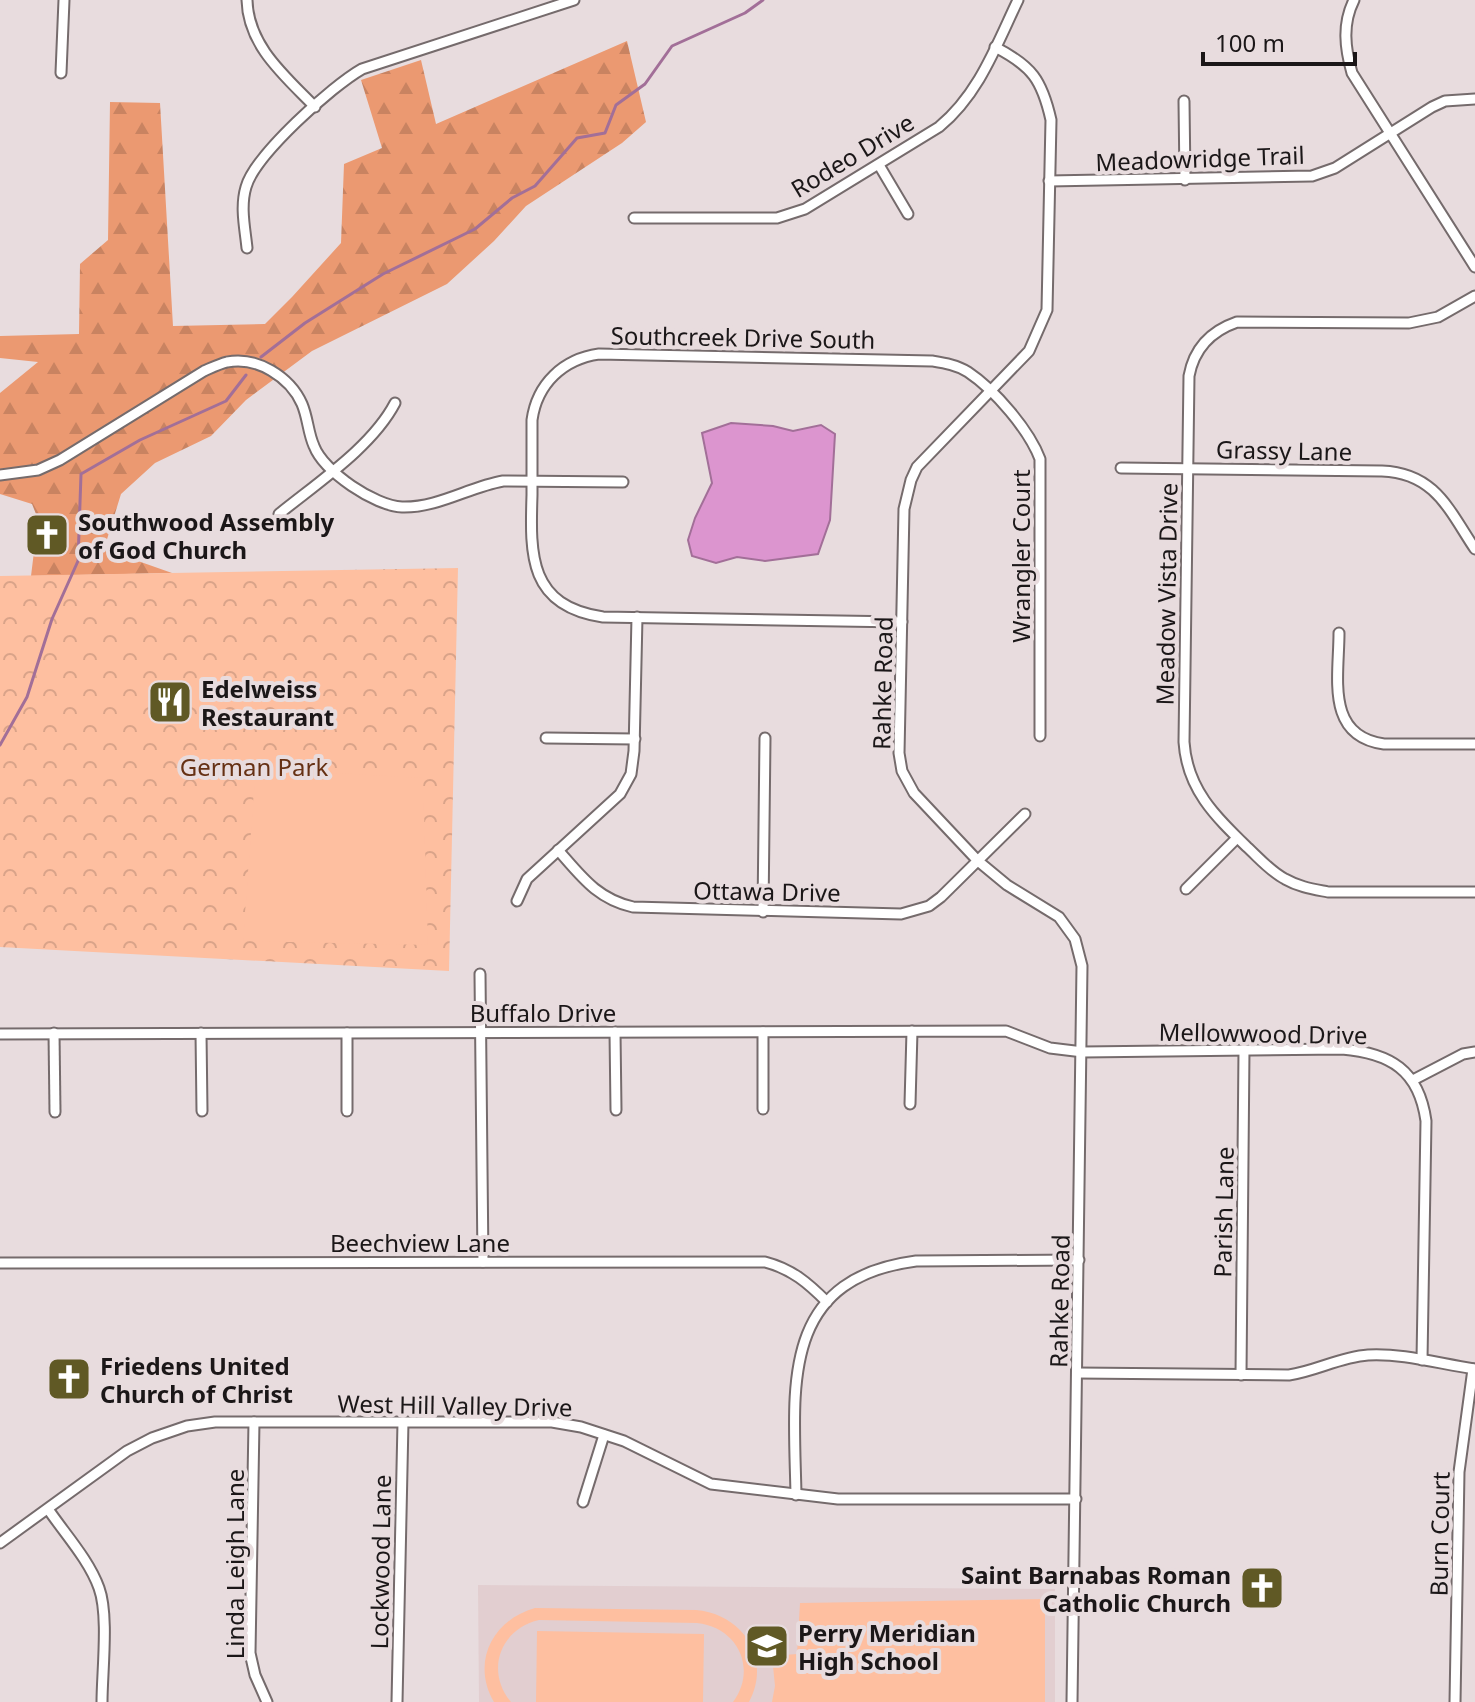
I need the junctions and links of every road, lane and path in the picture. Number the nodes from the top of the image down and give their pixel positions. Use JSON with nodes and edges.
{"nodes":[{"id":1,"x":64,"y":0,"type":"edge"},
{"id":2,"x":247,"y":0,"type":"edge"},
{"id":3,"x":574,"y":0,"type":"edge"},
{"id":4,"x":1018,"y":0,"type":"edge"},
{"id":5,"x":1354,"y":0,"type":"edge"},
{"id":6,"x":995,"y":47,"type":"junction"},
{"id":7,"x":61,"y":73,"type":"dead end"},
{"id":8,"x":1475,"y":99,"type":"edge"},
{"id":9,"x":1184,"y":101,"type":"dead end"},
{"id":10,"x":315,"y":107,"type":"junction"},
{"id":11,"x":1390,"y":134,"type":"junction"},
{"id":12,"x":879,"y":165,"type":"junction"},
{"id":13,"x":1185,"y":180,"type":"junction"},
{"id":14,"x":1049,"y":181,"type":"junction"},
{"id":15,"x":908,"y":214,"type":"dead end"},
{"id":16,"x":634,"y":218,"type":"dead end"},
{"id":17,"x":247,"y":248,"type":"dead end"},
{"id":18,"x":1475,"y":267,"type":"edge"},
{"id":19,"x":1475,"y":296,"type":"edge"},
{"id":20,"x":991,"y":393,"type":"junction"},
{"id":21,"x":395,"y":403,"type":"dead end"},
{"id":22,"x":1121,"y":468,"type":"dead end"},
{"id":23,"x":1188,"y":469,"type":"junction"},
{"id":24,"x":333,"y":470,"type":"junction"},
{"id":25,"x":0,"y":475,"type":"edge"},
{"id":26,"x":532,"y":481,"type":"junction"},
{"id":27,"x":623,"y":482,"type":"dead end"},
{"id":28,"x":279,"y":514,"type":"dead end"},
{"id":29,"x":1475,"y":549,"type":"edge"},
{"id":30,"x":637,"y":617,"type":"junction"},
{"id":31,"x":902,"y":622,"type":"junction"},
{"id":32,"x":1339,"y":633,"type":"dead end"},
{"id":33,"x":1040,"y":736,"type":"dead end"},
{"id":34,"x":546,"y":738,"type":"dead end"},
{"id":35,"x":765,"y":738,"type":"dead end"},
{"id":36,"x":635,"y":739,"type":"junction"},
{"id":37,"x":1475,"y":744,"type":"edge"},
{"id":38,"x":1025,"y":814,"type":"dead end"},
{"id":39,"x":1237,"y":838,"type":"junction"},
{"id":40,"x":558,"y":850,"type":"junction"},
{"id":41,"x":978,"y":861,"type":"junction"},
{"id":42,"x":1186,"y":889,"type":"dead end"},
{"id":43,"x":1475,"y":892,"type":"edge"},
{"id":44,"x":517,"y":901,"type":"dead end"},
{"id":45,"x":763,"y":912,"type":"junction"},
{"id":46,"x":480,"y":974,"type":"dead end"},
{"id":47,"x":912,"y":1031,"type":"junction"},
{"id":48,"x":615,"y":1032,"type":"junction"},
{"id":49,"x":763,"y":1032,"type":"junction"},
{"id":50,"x":54,"y":1033,"type":"junction"},
{"id":51,"x":201,"y":1033,"type":"junction"},
{"id":52,"x":347,"y":1033,"type":"junction"},
{"id":53,"x":481,"y":1033,"type":"junction"},
{"id":54,"x":0,"y":1034,"type":"edge"},
{"id":55,"x":1244,"y":1050,"type":"junction"},
{"id":56,"x":1083,"y":1052,"type":"junction"},
{"id":57,"x":1475,"y":1052,"type":"edge"},
{"id":58,"x":1413,"y":1080,"type":"junction"},
{"id":59,"x":910,"y":1104,"type":"dead end"},
{"id":60,"x":763,"y":1109,"type":"dead end"},
{"id":61,"x":616,"y":1110,"type":"dead end"},
{"id":62,"x":202,"y":1111,"type":"dead end"},
{"id":63,"x":347,"y":1111,"type":"dead end"},
{"id":64,"x":55,"y":1112,"type":"dead end"},
{"id":65,"x":1079,"y":1260,"type":"junction"},
{"id":66,"x":483,"y":1262,"type":"junction"},
{"id":67,"x":0,"y":1263,"type":"edge"},
{"id":68,"x":827,"y":1302,"type":"junction"},
{"id":69,"x":1422,"y":1360,"type":"junction"},
{"id":70,"x":1474,"y":1369,"type":"edge"},
{"id":71,"x":1077,"y":1373,"type":"junction"},
{"id":72,"x":1241,"y":1375,"type":"junction"},
{"id":73,"x":254,"y":1422,"type":"junction"},
{"id":74,"x":403,"y":1422,"type":"junction"},
{"id":75,"x":604,"y":1435,"type":"junction"},
{"id":76,"x":796,"y":1495,"type":"junction"},
{"id":77,"x":1076,"y":1499,"type":"junction"},
{"id":78,"x":583,"y":1502,"type":"dead end"},
{"id":79,"x":48,"y":1509,"type":"junction"},
{"id":80,"x":0,"y":1543,"type":"edge"},
{"id":81,"x":102,"y":1702,"type":"edge"},
{"id":82,"x":267,"y":1702,"type":"edge"},
{"id":83,"x":397,"y":1702,"type":"edge"},
{"id":84,"x":1072,"y":1702,"type":"edge"},
{"id":85,"x":1455,"y":1702,"type":"edge"}],
"edges":[{"from":1,"to":7,"type":"street"},
{"from":2,"to":10,"type":"street"},
{"from":3,"to":10,"type":"street"},
{"from":4,"to":6,"type":"street","name":"Rodeo Drive"},
{"from":5,"to":11,"type":"street"},
{"from":6,"to":12,"type":"street","name":"Rodeo Drive"},
{"from":6,"to":14,"type":"street","name":"Rahke Road"},
{"from":8,"to":11,"type":"street","name":"Meadowridge Trail"},
{"from":9,"to":13,"type":"street"},
{"from":10,"to":17,"type":"street"},
{"from":11,"to":13,"type":"street","name":"Meadowridge Trail"},
{"from":11,"to":18,"type":"street"},
{"from":12,"to":15,"type":"street"},
{"from":12,"to":16,"type":"street","name":"Rodeo Drive"},
{"from":13,"to":14,"type":"street","name":"Meadowridge Trail"},
{"from":14,"to":20,"type":"street","name":"Rahke Road"},
{"from":19,"to":23,"type":"street","name":"Meadow Vista Drive"},
{"from":20,"to":26,"type":"street","name":"Southcreek Drive South"},
{"from":20,"to":31,"type":"street","name":"Rahke Road"},
{"from":20,"to":33,"type":"street","name":"Wrangler Court"},
{"from":21,"to":24,"type":"street"},
{"from":22,"to":23,"type":"street","name":"Grassy Lane"},
{"from":23,"to":29,"type":"street","name":"Grassy Lane"},
{"from":23,"to":39,"type":"street","name":"Meadow Vista Drive"},
{"from":24,"to":25,"type":"street"},
{"from":24,"to":26,"type":"street"},
{"from":24,"to":28,"type":"street"},
{"from":26,"to":27,"type":"street"},
{"from":26,"to":30,"type":"street","name":"Southcreek Drive South"},
{"from":30,"to":31,"type":"street","name":"Southcreek Drive South"},
{"from":30,"to":36,"type":"street"},
{"from":31,"to":41,"type":"street","name":"Rahke Road"},
{"from":32,"to":37,"type":"street"},
{"from":34,"to":36,"type":"street"},
{"from":35,"to":45,"type":"street"},
{"from":36,"to":40,"type":"street"},
{"from":38,"to":41,"type":"street","name":"Ottawa Drive"},
{"from":39,"to":42,"type":"street"},
{"from":39,"to":43,"type":"street","name":"Meadow Vista Drive"},
{"from":40,"to":44,"type":"street"},
{"from":40,"to":45,"type":"street","name":"Ottawa Drive"},
{"from":41,"to":45,"type":"street","name":"Ottawa Drive"},
{"from":41,"to":56,"type":"street","name":"Rahke Road"},
{"from":46,"to":53,"type":"street"},
{"from":47,"to":49,"type":"street","name":"Buffalo Drive"},
{"from":47,"to":56,"type":"street","name":"Buffalo Drive"},
{"from":47,"to":59,"type":"street"},
{"from":48,"to":49,"type":"street","name":"Buffalo Drive"},
{"from":48,"to":53,"type":"street","name":"Buffalo Drive"},
{"from":48,"to":61,"type":"street"},
{"from":49,"to":60,"type":"street"},
{"from":50,"to":51,"type":"street","name":"Buffalo Drive"},
{"from":50,"to":54,"type":"street","name":"Buffalo Drive"},
{"from":50,"to":64,"type":"street"},
{"from":51,"to":52,"type":"street","name":"Buffalo Drive"},
{"from":51,"to":62,"type":"street"},
{"from":52,"to":53,"type":"street","name":"Buffalo Drive"},
{"from":52,"to":63,"type":"street"},
{"from":53,"to":66,"type":"street"},
{"from":55,"to":56,"type":"street","name":"Mellowwood Drive"},
{"from":55,"to":58,"type":"street","name":"Mellowwood Drive"},
{"from":55,"to":72,"type":"street","name":"Parish Lane"},
{"from":56,"to":65,"type":"street","name":"Rahke Road"},
{"from":57,"to":58,"type":"street"},
{"from":58,"to":69,"type":"street"},
{"from":65,"to":68,"type":"street"},
{"from":65,"to":71,"type":"street","name":"Rahke Road"},
{"from":66,"to":67,"type":"street","name":"Beechview Lane"},
{"from":66,"to":68,"type":"street","name":"Beechview Lane"},
{"from":68,"to":76,"type":"street"},
{"from":69,"to":70,"type":"street"},
{"from":69,"to":72,"type":"street"},
{"from":70,"to":85,"type":"street","name":"Burn Court"},
{"from":71,"to":72,"type":"street"},
{"from":71,"to":77,"type":"street","name":"Rahke Road"},
{"from":73,"to":74,"type":"street","name":"West Hill Valley Drive"},
{"from":73,"to":79,"type":"street","name":"West Hill Valley Drive"},
{"from":73,"to":82,"type":"street","name":"Linda Leigh Lane"},
{"from":74,"to":75,"type":"street","name":"West Hill Valley Drive"},
{"from":74,"to":83,"type":"street","name":"Lockwood Lane"},
{"from":75,"to":76,"type":"street","name":"West Hill Valley Drive"},
{"from":75,"to":78,"type":"street"},
{"from":76,"to":77,"type":"street","name":"West Hill Valley Drive"},
{"from":77,"to":84,"type":"street","name":"Rahke Road"},
{"from":79,"to":80,"type":"street","name":"West Hill Valley Drive"},
{"from":79,"to":81,"type":"street"}]}
